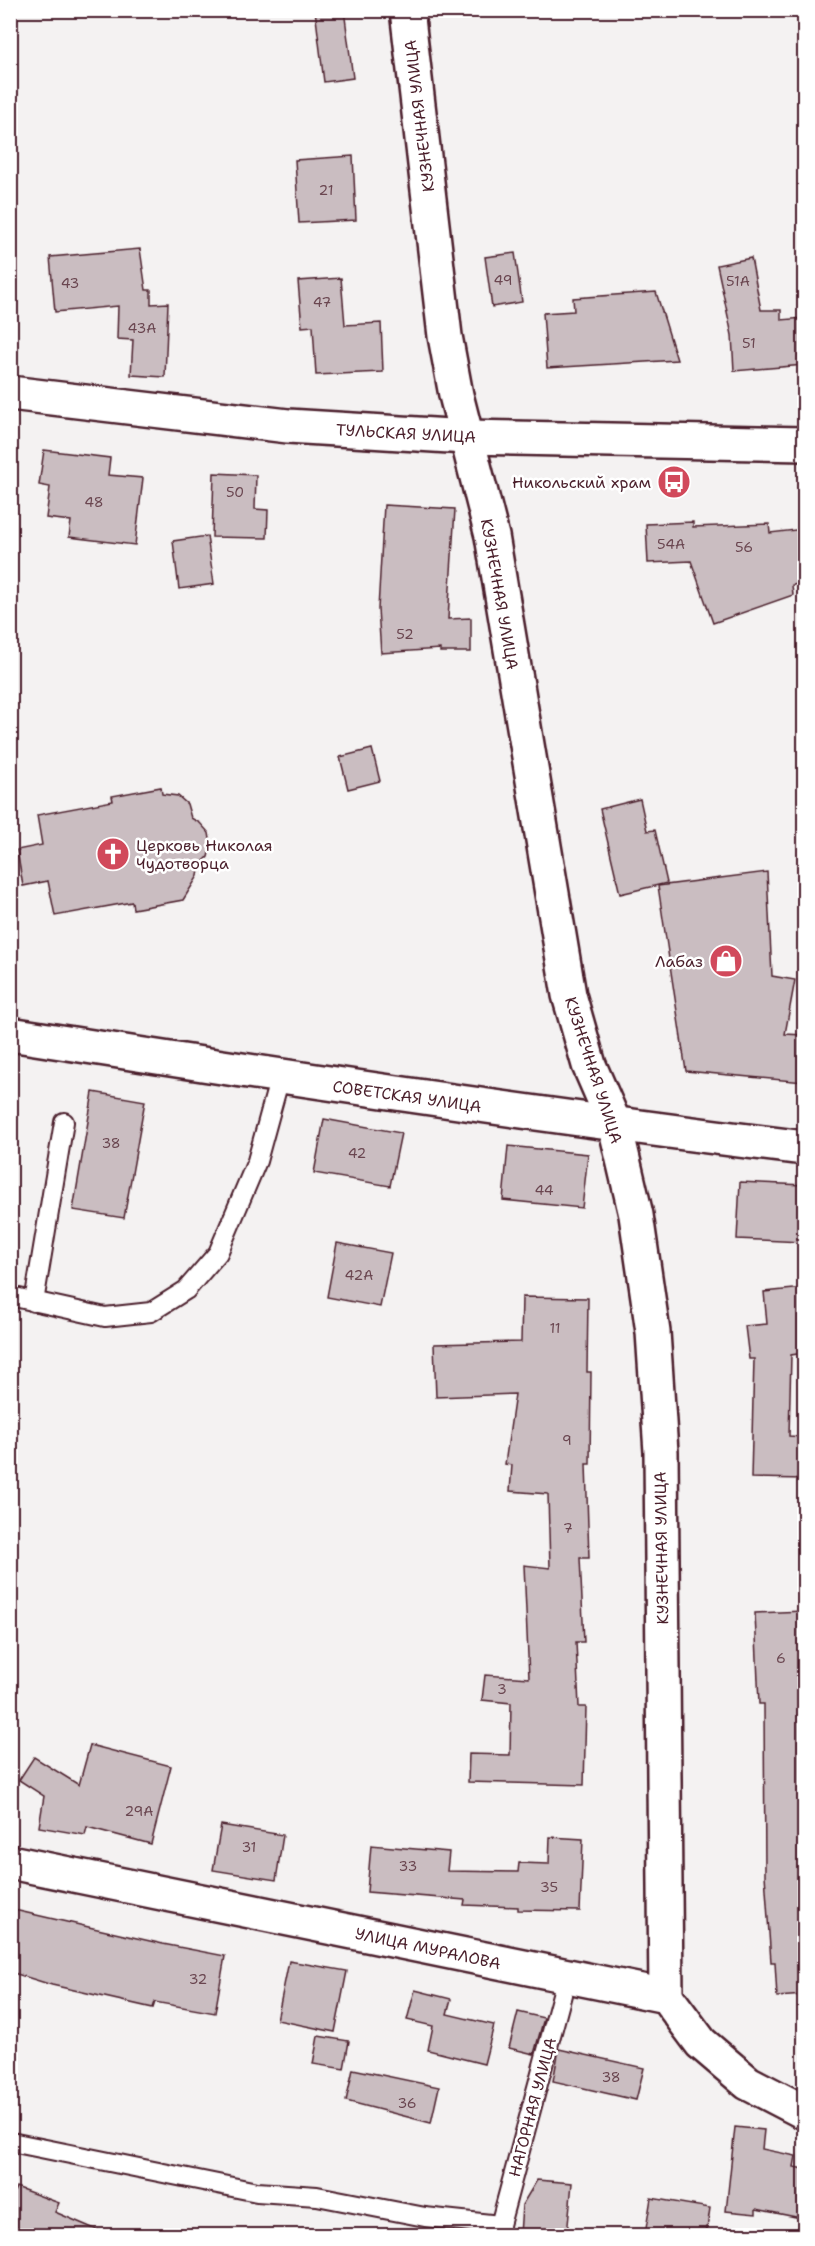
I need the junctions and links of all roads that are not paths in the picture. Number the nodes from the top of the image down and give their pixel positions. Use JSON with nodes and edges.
{"nodes":[{"id":1,"x":407,"y":10,"type":"edge"},
{"id":2,"x":10,"y":393,"type":"edge"},
{"id":3,"x":466,"y":437,"type":"junction"},
{"id":4,"x":804,"y":444,"type":"edge"},
{"id":5,"x":10,"y":1034,"type":"edge"},
{"id":6,"x":280,"y":1077,"type":"junction"},
{"id":7,"x":64,"y":1122,"type":"dead end"},
{"id":8,"x":615,"y":1125,"type":"junction"},
{"id":9,"x":804,"y":1148,"type":"edge"},
{"id":10,"x":10,"y":1296,"type":"edge"},
{"id":11,"x":34,"y":1302,"type":"junction"},
{"id":12,"x":10,"y":1862,"type":"edge"},
{"id":13,"x":567,"y":1976,"type":"junction"},
{"id":14,"x":666,"y":1996,"type":"junction"},
{"id":15,"x":804,"y":2112,"type":"edge"},
{"id":16,"x":11,"y":2142,"type":"edge"},
{"id":17,"x":496,"y":2230,"type":"edge"}],
"edges":[{"from":1,"to":3,"type":"street","name":"КУЗНЕЧНАЯ УЛИЦА"},
{"from":2,"to":3,"type":"street","name":"ТУЛЬСКАЯ УЛИЦА"},
{"from":3,"to":4,"type":"street","name":"ТУЛЬСКАЯ УЛИЦА"},
{"from":3,"to":8,"type":"street","name":"КУЗНЕЧНАЯ УЛИЦА"},
{"from":5,"to":6,"type":"street","name":"СОВЕТСКАЯ УЛИЦА"},
{"from":6,"to":8,"type":"street","name":"СОВЕТСКАЯ УЛИЦА"},
{"from":6,"to":11,"type":"lane"},
{"from":7,"to":11,"type":"lane"},
{"from":8,"to":9,"type":"street","name":"СОВЕТСКАЯ УЛИЦА"},
{"from":8,"to":14,"type":"street","name":"КУЗНЕЧНАЯ УЛИЦА"},
{"from":10,"to":11,"type":"lane"},
{"from":12,"to":13,"type":"street","name":"УЛИЦА МУРАЛОВА"},
{"from":13,"to":14,"type":"street","name":"УЛИЦА МУРАЛОВА"},
{"from":13,"to":17,"type":"lane","name":"НАГОРНАЯ УЛИЦА"},
{"from":14,"to":15,"type":"street"},
{"from":16,"to":17,"type":"lane"}]}
